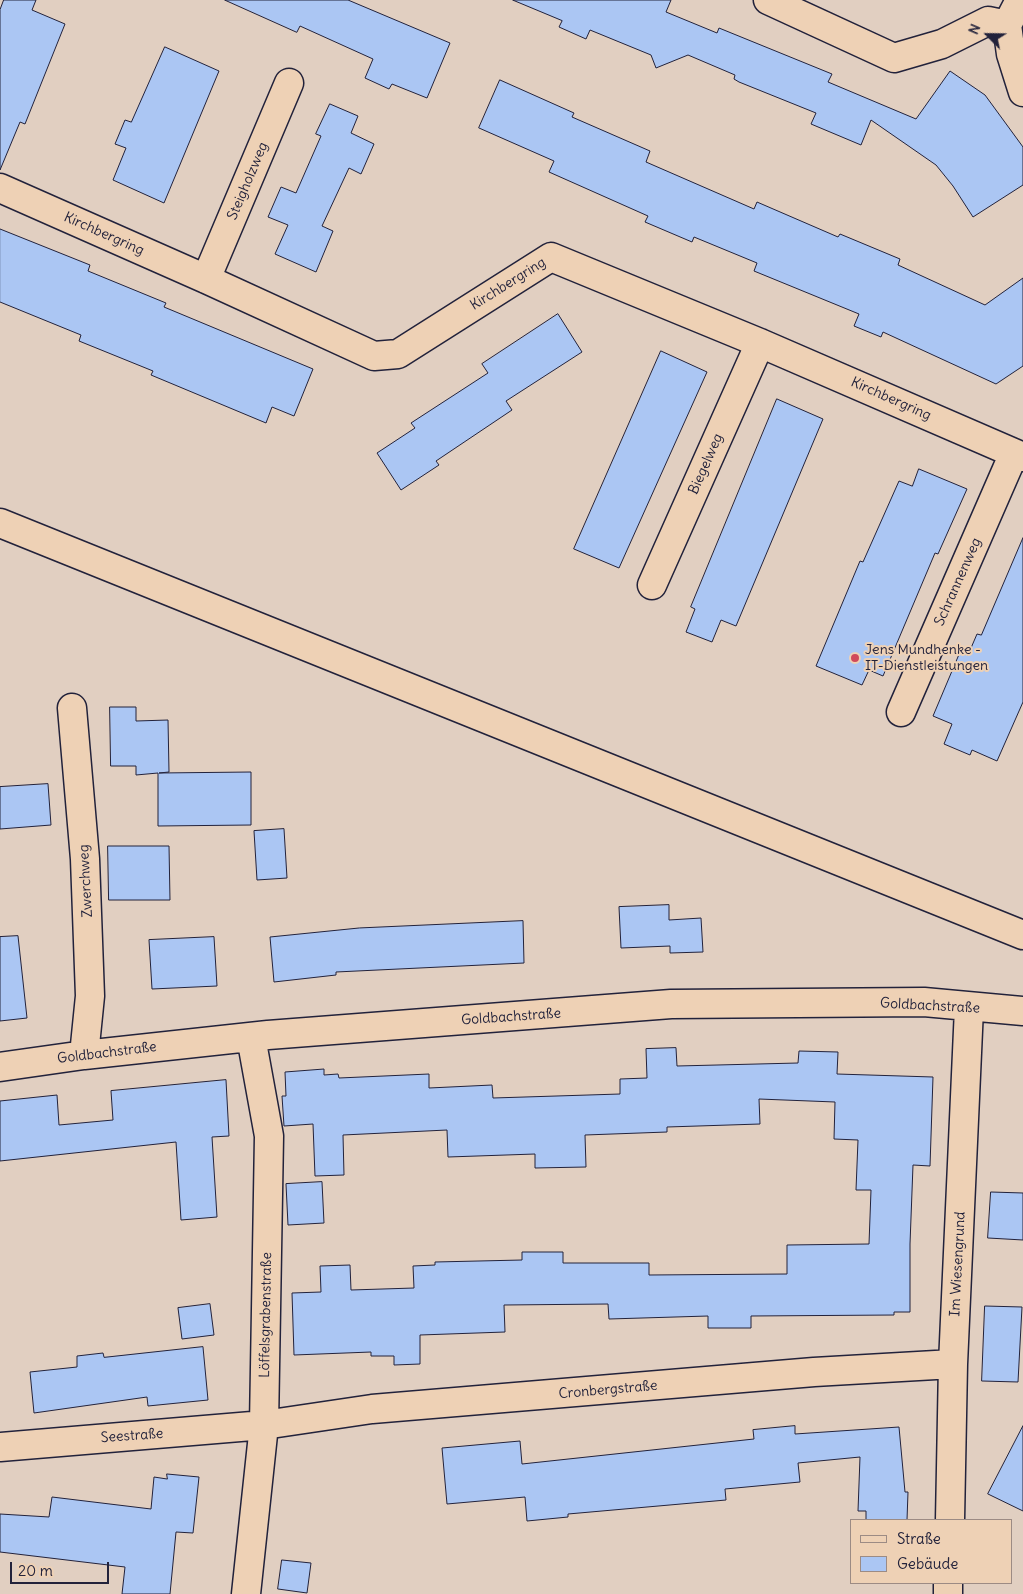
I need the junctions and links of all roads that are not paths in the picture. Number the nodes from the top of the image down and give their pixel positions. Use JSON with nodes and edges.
{"nodes":[{"id":1,"x":768,"y":0,"type":"edge"},
{"id":2,"x":1020,"y":0,"type":"edge"},
{"id":3,"x":1007,"y":25,"type":"junction"},
{"id":4,"x":289,"y":83,"type":"dead end"},
{"id":5,"x":1023,"y":92,"type":"edge"},
{"id":6,"x":0,"y":188,"type":"edge"},
{"id":7,"x":206,"y":279,"type":"junction"},
{"id":8,"x":760,"y":343,"type":"junction"},
{"id":9,"x":1019,"y":455,"type":"edge"},
{"id":10,"x":0,"y":522,"type":"edge"},
{"id":11,"x":652,"y":585,"type":"dead end"},
{"id":12,"x":72,"y":708,"type":"dead end"},
{"id":13,"x":901,"y":712,"type":"dead end"},
{"id":14,"x":1023,"y":935,"type":"edge"},
{"id":15,"x":969,"y":1008,"type":"junction"},
{"id":16,"x":1023,"y":1011,"type":"edge"},
{"id":17,"x":251,"y":1037,"type":"junction"},
{"id":18,"x":84,"y":1055,"type":"junction"},
{"id":19,"x":0,"y":1067,"type":"edge"},
{"id":20,"x":953,"y":1364,"type":"junction"},
{"id":21,"x":264,"y":1426,"type":"junction"},
{"id":22,"x":0,"y":1447,"type":"edge"},
{"id":23,"x":950,"y":1519,"type":"edge"},
{"id":24,"x":246,"y":1594,"type":"edge"}],
"edges":[{"from":1,"to":3,"type":"street"},
{"from":2,"to":3,"type":"street"},
{"from":3,"to":5,"type":"street"},
{"from":4,"to":7,"type":"street","name":"Steigholzweg"},
{"from":6,"to":7,"type":"street","name":"Kirchbergring"},
{"from":7,"to":8,"type":"street","name":"Kirchbergring"},
{"from":8,"to":9,"type":"street","name":"Kirchbergring"},
{"from":8,"to":11,"type":"street","name":"Biegelweg"},
{"from":9,"to":13,"type":"street","name":"Schrannenweg"},
{"from":10,"to":14,"type":"street"},
{"from":12,"to":18,"type":"street","name":"Zwerchweg"},
{"from":15,"to":16,"type":"street","name":"Goldbachstraße"},
{"from":15,"to":17,"type":"street","name":"Goldbachstraße"},
{"from":15,"to":20,"type":"street","name":"Im Wiesengrund"},
{"from":17,"to":18,"type":"street","name":"Goldbachstraße"},
{"from":17,"to":21,"type":"street","name":"Löffelsgrabenstraße"},
{"from":18,"to":19,"type":"street","name":"Goldbachstraße"},
{"from":20,"to":21,"type":"street","name":"Cronbergstraße"},
{"from":20,"to":23,"type":"street","name":"Im Wiesengrund"},
{"from":21,"to":22,"type":"street","name":"Seestraße"},
{"from":21,"to":24,"type":"street","name":"Löffelsgrabenstraße"}]}
